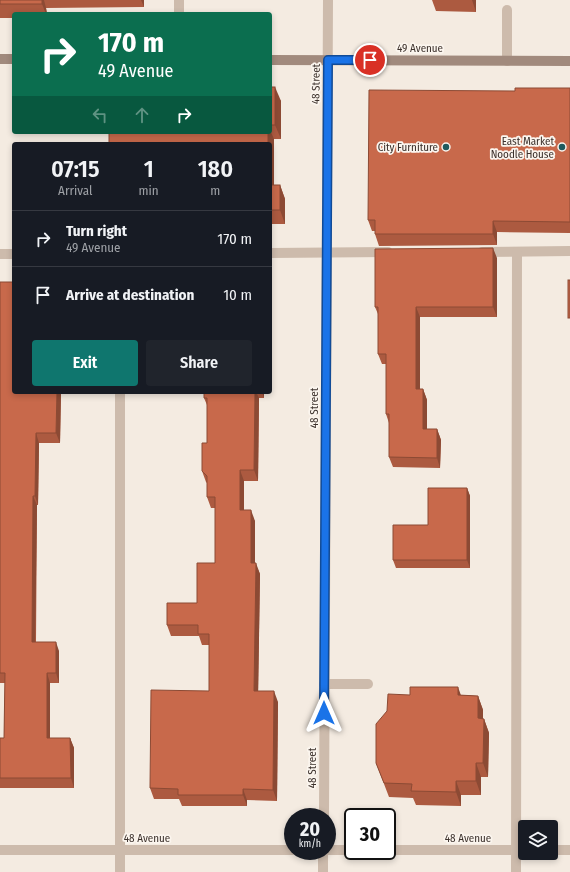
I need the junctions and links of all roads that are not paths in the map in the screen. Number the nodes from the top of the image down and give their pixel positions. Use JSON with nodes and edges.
{"nodes":[{"id":1,"x":179,"y":0,"type":"edge"},
{"id":2,"x":328,"y":0,"type":"edge"},
{"id":3,"x":507,"y":10,"type":"dead end"},
{"id":4,"x":179,"y":12,"type":"edge"},
{"id":5,"x":0,"y":59,"type":"edge"},
{"id":6,"x":12,"y":59,"type":"edge"},
{"id":7,"x":272,"y":60,"type":"edge"},
{"id":8,"x":328,"y":60,"type":"junction"},
{"id":9,"x":507,"y":61,"type":"junction"},
{"id":10,"x":570,"y":61,"type":"edge"},
{"id":11,"x":570,"y":251,"type":"edge"},
{"id":12,"x":401,"y":252,"type":"edge"},
{"id":13,"x":470,"y":252,"type":"edge"},
{"id":14,"x":517,"y":252,"type":"junction"},
{"id":15,"x":272,"y":253,"type":"edge"},
{"id":16,"x":326,"y":253,"type":"junction"},
{"id":17,"x":0,"y":254,"type":"edge"},
{"id":18,"x":12,"y":254,"type":"edge"},
{"id":19,"x":120,"y":394,"type":"edge"},
{"id":20,"x":324,"y":684,"type":"junction"},
{"id":21,"x":368,"y":684,"type":"dead end"},
{"id":22,"x":324,"y":808,"type":"edge"},
{"id":23,"x":520,"y":820,"type":"edge"},
{"id":24,"x":0,"y":850,"type":"edge"},
{"id":25,"x":120,"y":850,"type":"junction"},
{"id":26,"x":284,"y":850,"type":"edge"},
{"id":27,"x":396,"y":850,"type":"edge"},
{"id":28,"x":518,"y":850,"type":"edge"},
{"id":29,"x":558,"y":850,"type":"edge"},
{"id":30,"x":570,"y":850,"type":"edge"},
{"id":31,"x":323,"y":860,"type":"edge"},
{"id":32,"x":518,"y":860,"type":"edge"},
{"id":33,"x":120,"y":872,"type":"edge"},
{"id":34,"x":323,"y":872,"type":"edge"},
{"id":35,"x":516,"y":872,"type":"edge"}],
"edges":[{"from":1,"to":4,"type":"street"},
{"from":2,"to":8,"type":"street","name":"48 Street"},
{"from":3,"to":9,"type":"street"},
{"from":5,"to":6,"type":"street"},
{"from":7,"to":8,"type":"street","name":"49 Avenue"},
{"from":8,"to":9,"type":"street","name":"49 Avenue"},
{"from":8,"to":16,"type":"street","name":"48 Street"},
{"from":9,"to":10,"type":"street","name":"49 Avenue"},
{"from":11,"to":14,"type":"street"},
{"from":12,"to":16,"type":"street"},
{"from":13,"to":14,"type":"street"},
{"from":14,"to":23,"type":"street"},
{"from":15,"to":16,"type":"street"},
{"from":16,"to":20,"type":"street","name":"48 Street"},
{"from":17,"to":18,"type":"street"},
{"from":19,"to":25,"type":"street"},
{"from":20,"to":21,"type":"street"},
{"from":20,"to":22,"type":"street","name":"48 Street"},
{"from":24,"to":25,"type":"street","name":"48 Avenue"},
{"from":25,"to":26,"type":"street","name":"48 Avenue"},
{"from":25,"to":33,"type":"street"},
{"from":27,"to":28,"type":"street","name":"48 Avenue"},
{"from":29,"to":30,"type":"street"},
{"from":31,"to":34,"type":"street"},
{"from":32,"to":35,"type":"street"}]}
